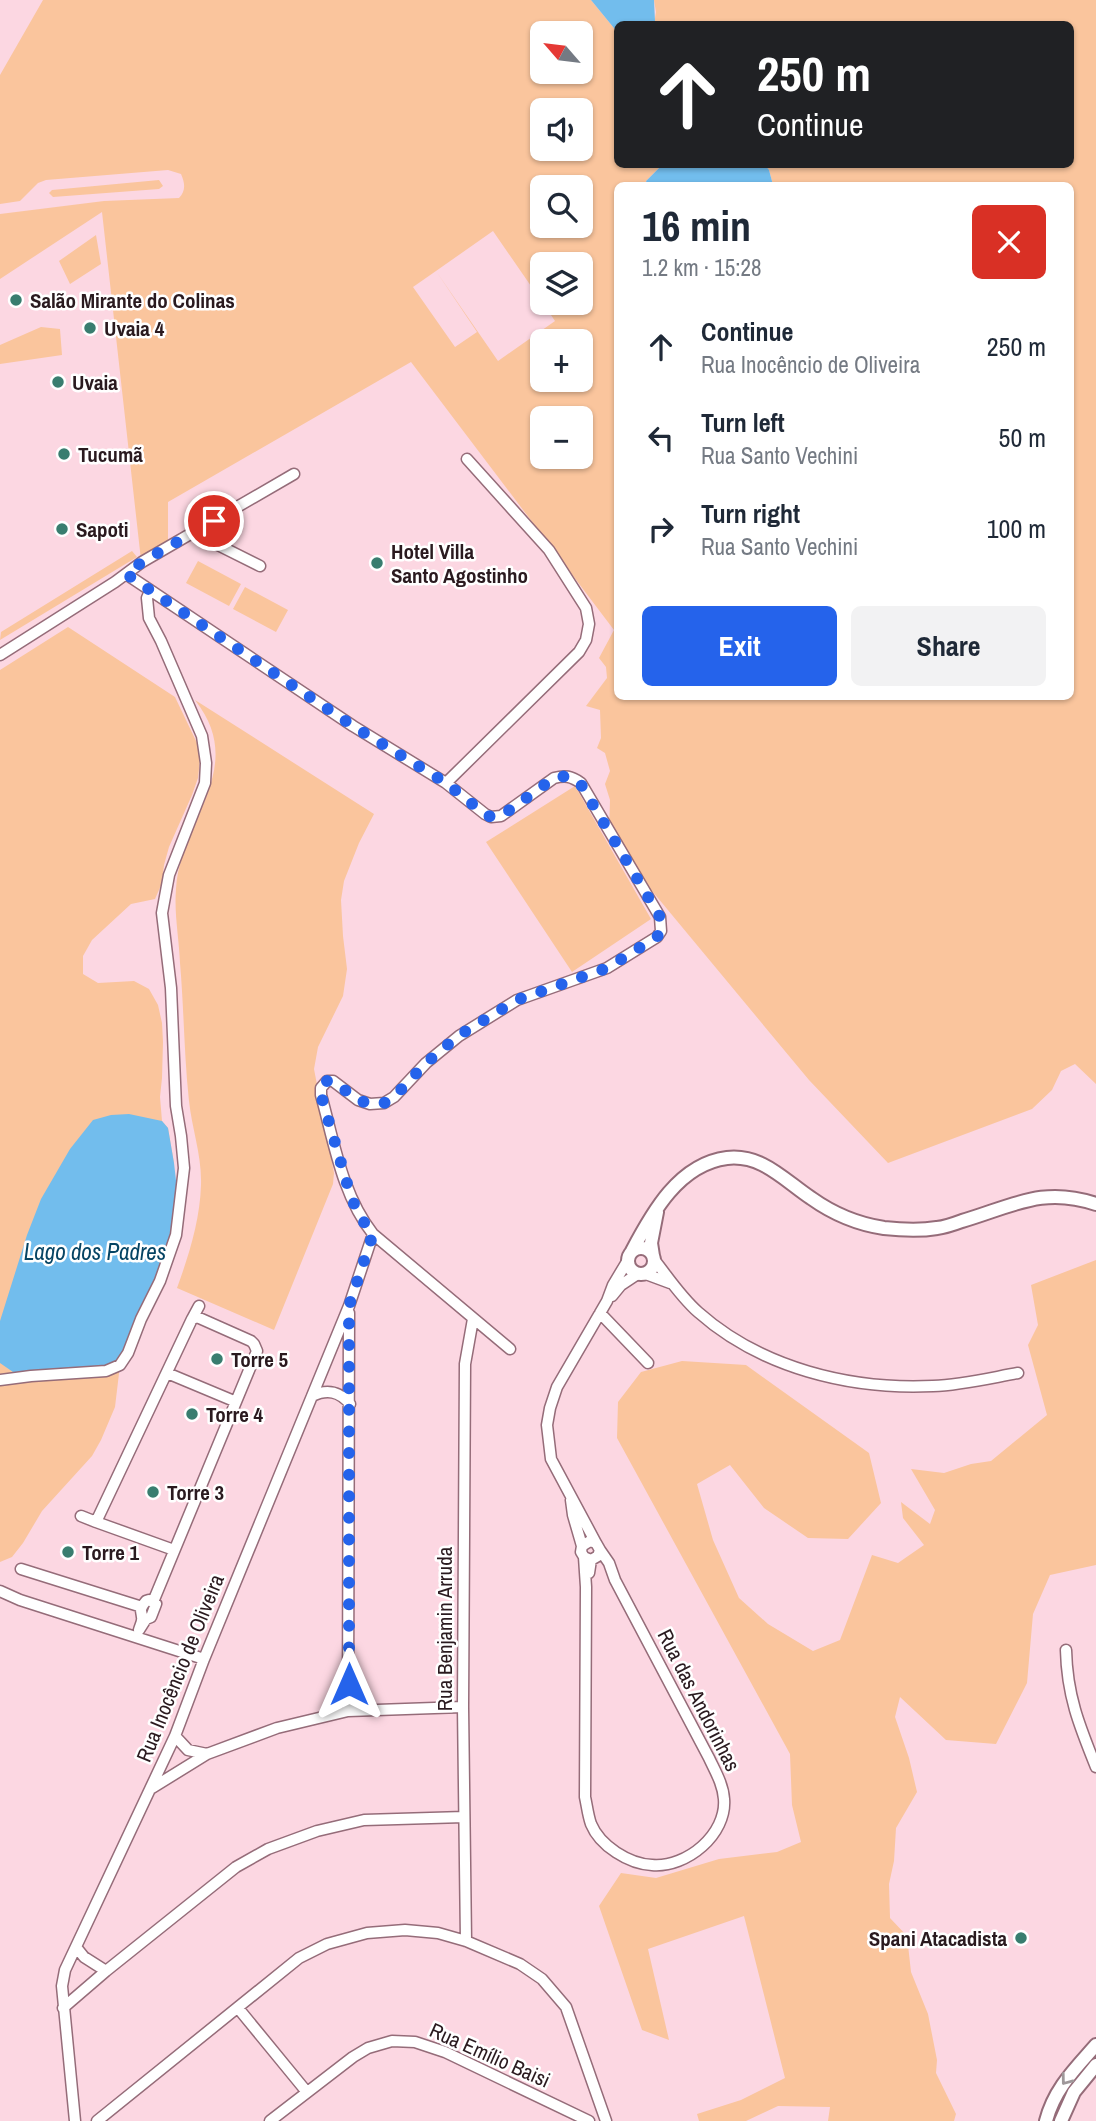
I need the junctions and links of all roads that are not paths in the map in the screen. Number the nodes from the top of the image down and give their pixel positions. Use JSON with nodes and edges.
{"nodes":[{"id":1,"x":467,"y":459,"type":"dead end"},
{"id":2,"x":294,"y":474,"type":"dead end"},
{"id":3,"x":194,"y":533,"type":"junction"},
{"id":4,"x":260,"y":566,"type":"dead end"},
{"id":5,"x":126,"y":574,"type":"junction"},
{"id":6,"x":150,"y":591,"type":"junction"},
{"id":7,"x":0,"y":655,"type":"edge"},
{"id":8,"x":446,"y":783,"type":"junction"},
{"id":9,"x":1096,"y":1204,"type":"edge"},
{"id":10,"x":658,"y":1209,"type":"junction"},
{"id":11,"x":373,"y":1234,"type":"junction"},
{"id":12,"x":630,"y":1256,"type":"junction"},
{"id":13,"x":653,"y":1257,"type":"junction"},
{"id":14,"x":641,"y":1273,"type":"junction"},
{"id":15,"x":670,"y":1283,"type":"junction"},
{"id":16,"x":607,"y":1301,"type":"junction"},
{"id":17,"x":199,"y":1306,"type":"dead end"},
{"id":18,"x":349,"y":1306,"type":"junction"},
{"id":19,"x":600,"y":1314,"type":"junction"},
{"id":20,"x":192,"y":1319,"type":"junction"},
{"id":21,"x":473,"y":1319,"type":"junction"},
{"id":22,"x":510,"y":1349,"type":"dead end"},
{"id":23,"x":648,"y":1363,"type":"dead end"},
{"id":24,"x":167,"y":1373,"type":"junction"},
{"id":25,"x":1018,"y":1373,"type":"dead end"},
{"id":26,"x":0,"y":1380,"type":"edge"},
{"id":27,"x":312,"y":1396,"type":"junction"},
{"id":28,"x":234,"y":1401,"type":"junction"},
{"id":29,"x":350,"y":1404,"type":"junction"},
{"id":30,"x":572,"y":1499,"type":"junction"},
{"id":31,"x":81,"y":1516,"type":"dead end"},
{"id":32,"x":96,"y":1522,"type":"junction"},
{"id":33,"x":174,"y":1550,"type":"junction"},
{"id":34,"x":593,"y":1554,"type":"junction"},
{"id":35,"x":21,"y":1569,"type":"dead end"},
{"id":36,"x":0,"y":1591,"type":"edge"},
{"id":37,"x":20,"y":1600,"type":"junction"},
{"id":38,"x":0,"y":1601,"type":"edge"},
{"id":39,"x":153,"y":1602,"type":"junction"},
{"id":40,"x":142,"y":1607,"type":"junction"},
{"id":41,"x":137,"y":1634,"type":"junction"},
{"id":42,"x":1066,"y":1650,"type":"dead end"},
{"id":43,"x":204,"y":1659,"type":"junction"},
{"id":44,"x":463,"y":1707,"type":"junction"},
{"id":45,"x":348,"y":1712,"type":"junction"},
{"id":46,"x":175,"y":1736,"type":"junction"},
{"id":47,"x":207,"y":1754,"type":"junction"},
{"id":48,"x":1096,"y":1767,"type":"edge"},
{"id":49,"x":151,"y":1788,"type":"junction"},
{"id":50,"x":464,"y":1817,"type":"junction"},
{"id":51,"x":466,"y":1941,"type":"junction"},
{"id":52,"x":76,"y":1947,"type":"junction"},
{"id":53,"x":106,"y":1971,"type":"junction"},
{"id":54,"x":63,"y":2008,"type":"junction"},
{"id":55,"x":238,"y":2008,"type":"junction"},
{"id":56,"x":1096,"y":2045,"type":"edge"},
{"id":57,"x":1096,"y":2066,"type":"edge"},
{"id":58,"x":306,"y":2091,"type":"junction"},
{"id":59,"x":75,"y":2121,"type":"edge"},
{"id":60,"x":97,"y":2121,"type":"edge"},
{"id":61,"x":270,"y":2121,"type":"edge"},
{"id":62,"x":589,"y":2121,"type":"edge"},
{"id":63,"x":606,"y":2121,"type":"edge"},
{"id":64,"x":1046,"y":2121,"type":"edge"},
{"id":65,"x":1061,"y":2121,"type":"edge"}],
"edges":[{"from":1,"to":8,"type":"street"},
{"from":2,"to":3,"type":"street"},
{"from":3,"to":4,"type":"street"},
{"from":3,"to":5,"type":"street"},
{"from":5,"to":6,"type":"street"},
{"from":5,"to":7,"type":"street"},
{"from":6,"to":8,"type":"street"},
{"from":6,"to":26,"type":"street"},
{"from":8,"to":11,"type":"street"},
{"from":9,"to":10,"type":"street"},
{"from":10,"to":12,"type":"street"},
{"from":10,"to":13,"type":"street"},
{"from":11,"to":18,"type":"street","name":"Rua Inocêncio de Oliveira"},
{"from":11,"to":21,"type":"street"},
{"from":12,"to":13,"type":"street"},
{"from":12,"to":14,"type":"street"},
{"from":12,"to":16,"type":"street","name":"Rua das Andorinhas"},
{"from":13,"to":14,"type":"street"},
{"from":13,"to":15,"type":"street"},
{"from":14,"to":15,"type":"street"},
{"from":14,"to":16,"type":"street","name":"Rua das Andorinhas"},
{"from":15,"to":25,"type":"street"},
{"from":16,"to":19,"type":"street","name":"Rua das Andorinhas"},
{"from":17,"to":20,"type":"street"},
{"from":18,"to":27,"type":"street","name":"Rua Inocêncio de Oliveira"},
{"from":18,"to":29,"type":"street"},
{"from":19,"to":23,"type":"street"},
{"from":19,"to":30,"type":"street","name":"Rua das Andorinhas"},
{"from":20,"to":24,"type":"street"},
{"from":20,"to":28,"type":"street"},
{"from":21,"to":22,"type":"street"},
{"from":21,"to":44,"type":"street","name":"Rua Benjamin Arruda"},
{"from":24,"to":28,"type":"street"},
{"from":24,"to":32,"type":"street"},
{"from":27,"to":29,"type":"street"},
{"from":27,"to":43,"type":"street","name":"Rua Inocêncio de Oliveira"},
{"from":28,"to":33,"type":"street"},
{"from":29,"to":45,"type":"street"},
{"from":30,"to":34,"type":"street","name":"Rua das Andorinhas"},
{"from":30,"to":34,"type":"street","name":"Rua das Andorinhas"},
{"from":31,"to":32,"type":"street"},
{"from":32,"to":33,"type":"street"},
{"from":33,"to":39,"type":"street"},
{"from":34,"to":34,"type":"street","name":"Rua das Andorinhas"},
{"from":35,"to":40,"type":"street"},
{"from":36,"to":37,"type":"street"},
{"from":37,"to":38,"type":"street"},
{"from":37,"to":41,"type":"street"},
{"from":39,"to":40,"type":"street"},
{"from":39,"to":41,"type":"street"},
{"from":40,"to":41,"type":"street"},
{"from":41,"to":43,"type":"street"},
{"from":42,"to":48,"type":"street"},
{"from":43,"to":46,"type":"street","name":"Rua Inocêncio de Oliveira"},
{"from":44,"to":45,"type":"street"},
{"from":44,"to":50,"type":"street","name":"Rua Benjamin Arruda"},
{"from":45,"to":47,"type":"street"},
{"from":46,"to":47,"type":"street"},
{"from":46,"to":49,"type":"street","name":"Rua Inocêncio de Oliveira"},
{"from":47,"to":49,"type":"street"},
{"from":49,"to":52,"type":"street","name":"Rua Inocêncio de Oliveira"},
{"from":50,"to":51,"type":"street","name":"Rua Benjamin Arruda"},
{"from":50,"to":53,"type":"street"},
{"from":51,"to":55,"type":"street"},
{"from":51,"to":63,"type":"street"},
{"from":52,"to":53,"type":"street"},
{"from":52,"to":54,"type":"street","name":"Rua Inocêncio de Oliveira"},
{"from":53,"to":54,"type":"street"},
{"from":54,"to":59,"type":"street","name":"Rua Inocêncio de Oliveira"},
{"from":55,"to":58,"type":"street"},
{"from":55,"to":60,"type":"street"},
{"from":56,"to":64,"type":"street","one_way":true},
{"from":57,"to":65,"type":"street"},
{"from":58,"to":61,"type":"street","name":"Rua Emílio Baisi"},
{"from":58,"to":62,"type":"street","name":"Rua Emílio Baisi"}]}
